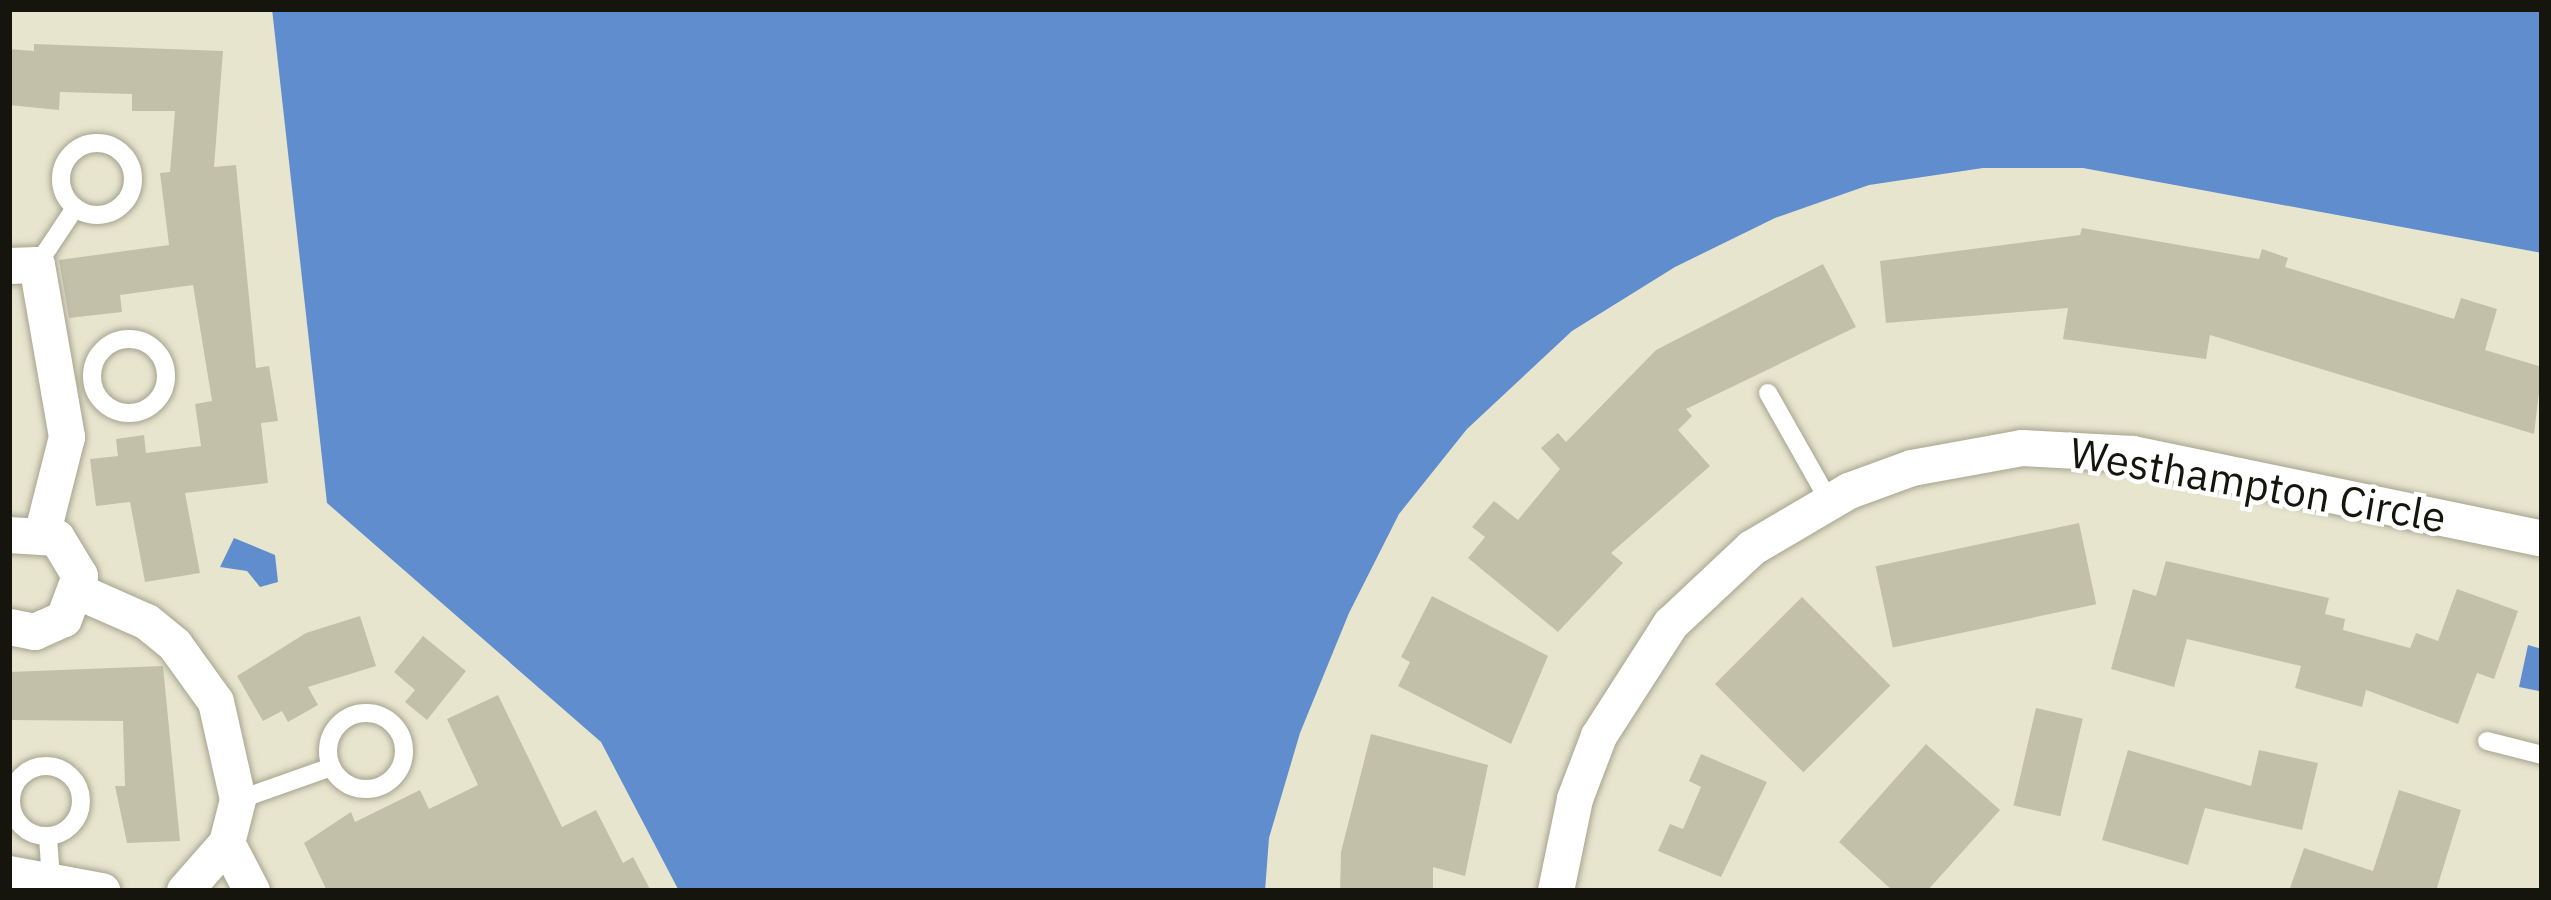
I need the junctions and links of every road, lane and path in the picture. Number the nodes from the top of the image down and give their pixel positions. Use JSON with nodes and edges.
{"nodes":[{"id":1,"x":75,"y":208,"type":"dead end"},
{"id":2,"x":23,"y":266,"type":"edge"},
{"id":3,"x":76,"y":385,"type":"junction"},
{"id":4,"x":1768,"y":393,"type":"dead end"},
{"id":5,"x":1829,"y":501,"type":"junction"},
{"id":6,"x":26,"y":534,"type":"edge"},
{"id":7,"x":2542,"y":538,"type":"edge"},
{"id":8,"x":80,"y":592,"type":"junction"},
{"id":9,"x":9,"y":627,"type":"edge"},
{"id":10,"x":2487,"y":742,"type":"dead end"},
{"id":11,"x":2542,"y":754,"type":"edge"},
{"id":12,"x":331,"y":767,"type":"junction"},
{"id":13,"x":238,"y":800,"type":"junction"},
{"id":14,"x":48,"y":837,"type":"dead end"},
{"id":15,"x":227,"y":843,"type":"junction"},
{"id":16,"x":9,"y":874,"type":"edge"},
{"id":17,"x":51,"y":880,"type":"junction"},
{"id":18,"x":102,"y":891,"type":"edge"},
{"id":19,"x":185,"y":891,"type":"edge"},
{"id":20,"x":252,"y":891,"type":"edge"},
{"id":21,"x":1556,"y":891,"type":"edge"}],
"edges":[{"from":1,"to":2,"type":"lane"},
{"from":2,"to":3,"type":"street"},
{"from":3,"to":3,"type":"lane"},
{"from":3,"to":6,"type":"street"},
{"from":4,"to":5,"type":"lane"},
{"from":5,"to":7,"type":"street","name":"Westhampton Circle"},
{"from":5,"to":21,"type":"street","name":"Westhampton Circle"},
{"from":6,"to":8,"type":"street"},
{"from":8,"to":9,"type":"street"},
{"from":8,"to":13,"type":"street"},
{"from":10,"to":11,"type":"lane"},
{"from":12,"to":12,"type":"lane"},
{"from":12,"to":13,"type":"lane"},
{"from":13,"to":15,"type":"street"},
{"from":14,"to":17,"type":"lane"},
{"from":15,"to":19,"type":"street"},
{"from":15,"to":20,"type":"street"},
{"from":16,"to":17,"type":"street"},
{"from":17,"to":18,"type":"street"}]}
